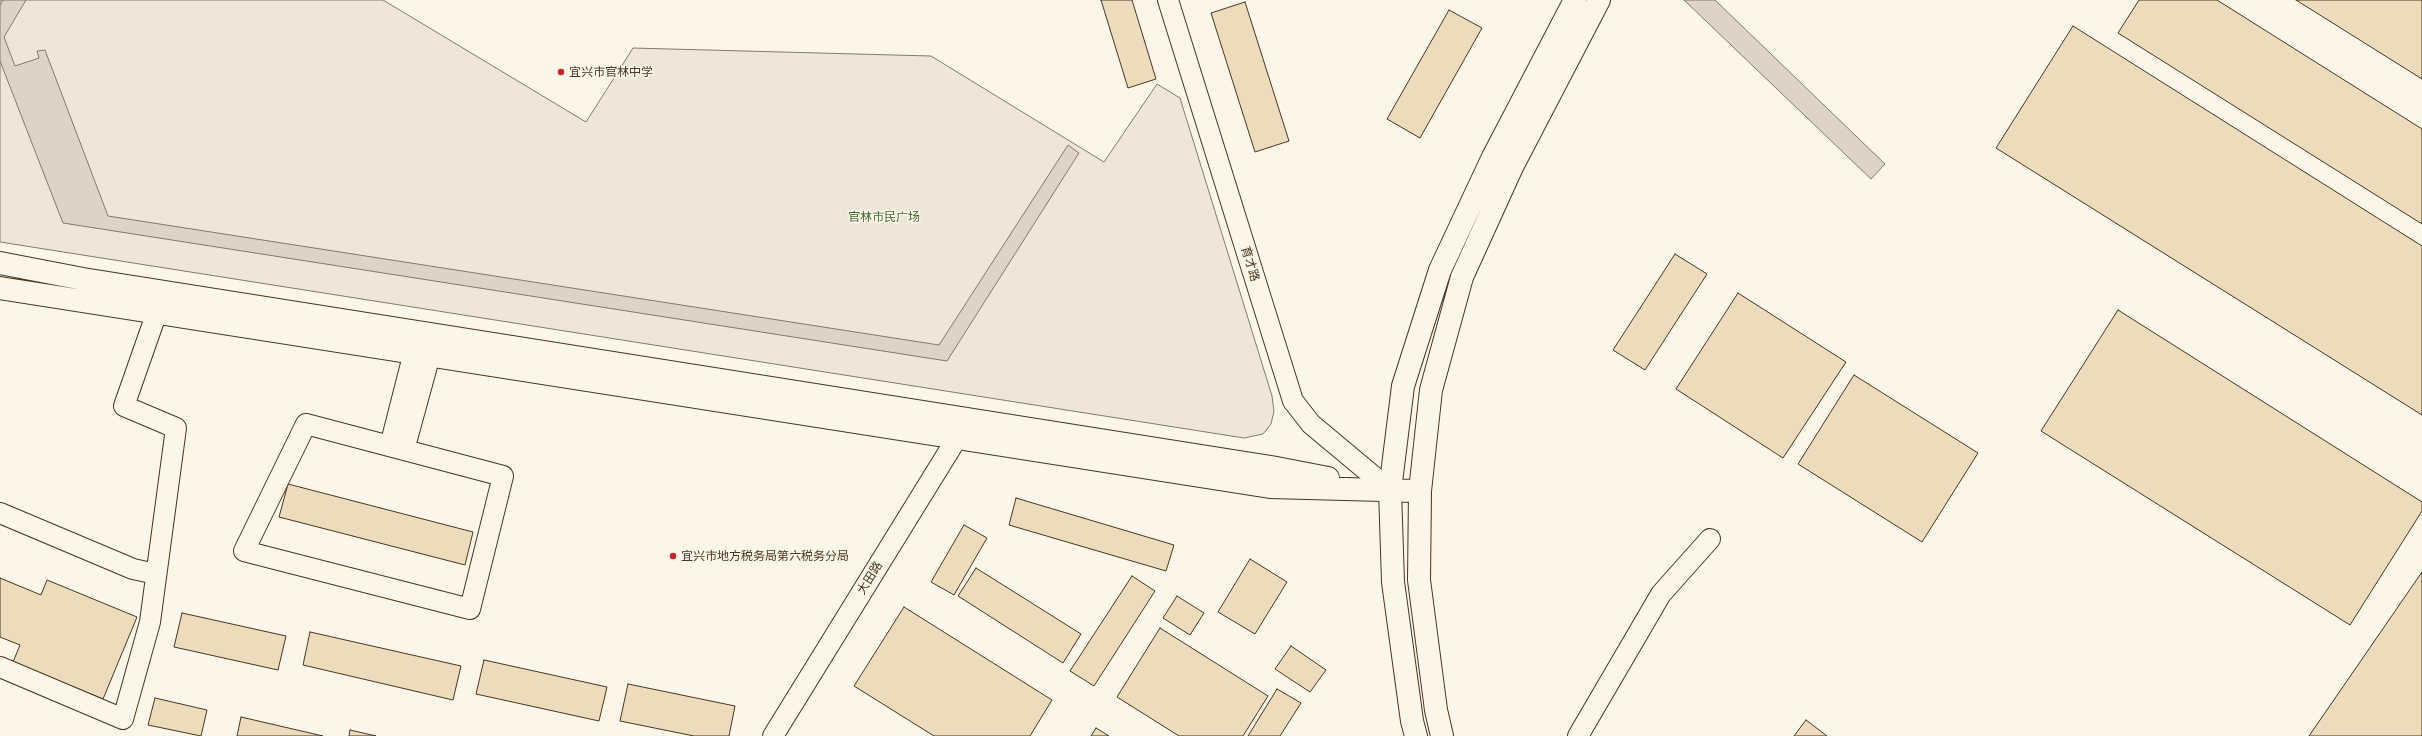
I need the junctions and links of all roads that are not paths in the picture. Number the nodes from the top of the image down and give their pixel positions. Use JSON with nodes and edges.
{"nodes":[{"id":1,"x":1168,"y":0,"type":"edge"},
{"id":2,"x":1574,"y":0,"type":"edge"},
{"id":3,"x":1599,"y":0,"type":"edge"},
{"id":4,"x":3,"y":264,"type":"edge"},
{"id":5,"x":1,"y":292,"type":"edge"},
{"id":6,"x":160,"y":301,"type":"junction"},
{"id":7,"x":422,"y":353,"type":"junction"},
{"id":8,"x":959,"y":428,"type":"junction"},
{"id":9,"x":397,"y":448,"type":"junction"},
{"id":10,"x":1390,"y":490,"type":"junction"},
{"id":11,"x":1420,"y":491,"type":"junction"},
{"id":12,"x":0,"y":513,"type":"edge"},
{"id":13,"x":1710,"y":539,"type":"dead end"},
{"id":14,"x":156,"y":574,"type":"junction"},
{"id":15,"x":0,"y":668,"type":"edge"},
{"id":16,"x":773,"y":736,"type":"edge"},
{"id":17,"x":1416,"y":736,"type":"edge"},
{"id":18,"x":1442,"y":736,"type":"edge"},
{"id":19,"x":1578,"y":736,"type":"edge"}],
"edges":[{"from":1,"to":10,"type":"street","name":"育才路"},
{"from":2,"to":10,"type":"main road"},
{"from":3,"to":11,"type":"main road"},
{"from":4,"to":5,"type":"main road"},
{"from":4,"to":6,"type":"main road"},
{"from":5,"to":6,"type":"main road"},
{"from":6,"to":7,"type":"main road"},
{"from":6,"to":8,"type":"main road"},
{"from":6,"to":14,"type":"street"},
{"from":7,"to":8,"type":"main road"},
{"from":7,"to":9,"type":"street"},
{"from":8,"to":10,"type":"main road"},
{"from":8,"to":16,"type":"street","name":"大田路"},
{"from":9,"to":9,"type":"street"},
{"from":10,"to":11,"type":"main road"},
{"from":10,"to":17,"type":"main road"},
{"from":11,"to":18,"type":"main road"},
{"from":12,"to":14,"type":"street"},
{"from":13,"to":19,"type":"street"},
{"from":14,"to":15,"type":"street"}]}
